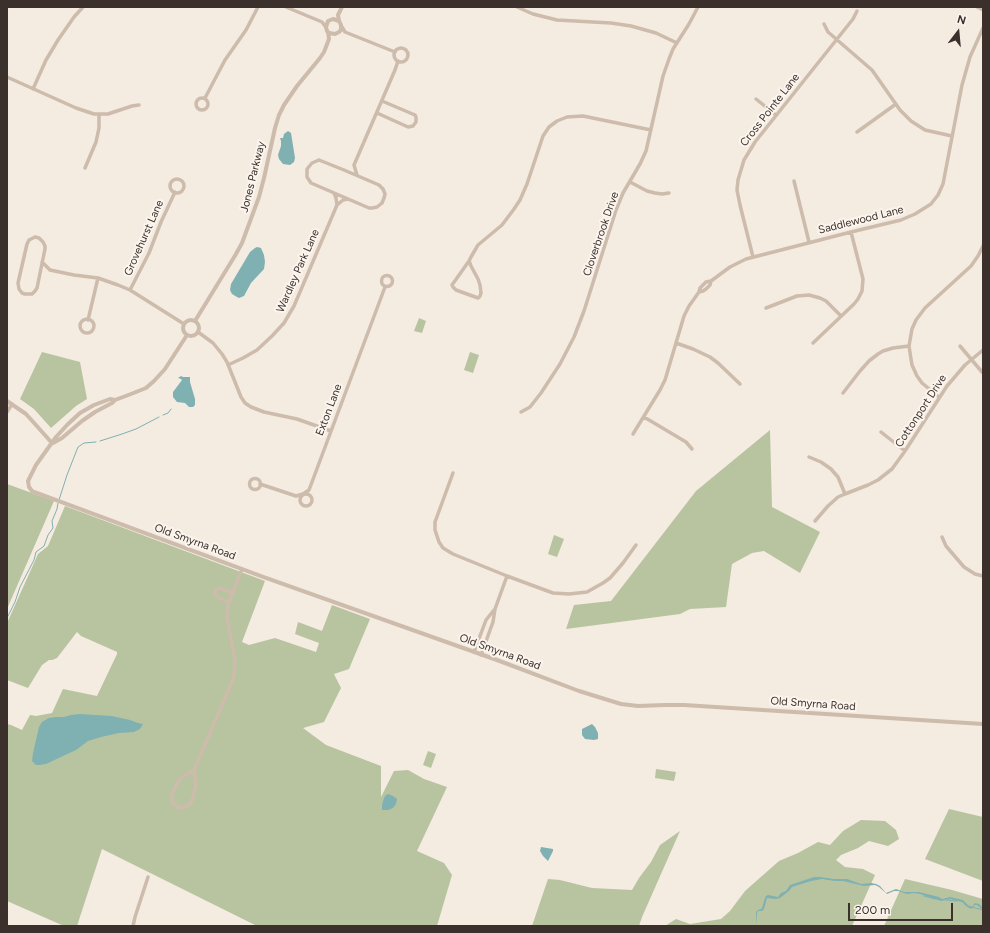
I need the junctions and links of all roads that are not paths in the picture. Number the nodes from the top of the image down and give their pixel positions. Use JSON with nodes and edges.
{"nodes":[{"id":1,"x":83,"y":7,"type":"edge"},
{"id":2,"x":258,"y":7,"type":"edge"},
{"id":3,"x":286,"y":7,"type":"edge"},
{"id":4,"x":342,"y":7,"type":"edge"},
{"id":5,"x":517,"y":7,"type":"edge"},
{"id":6,"x":698,"y":7,"type":"edge"},
{"id":7,"x":977,"y":7,"type":"edge"},
{"id":8,"x":983,"y":10,"type":"edge"},
{"id":9,"x":857,"y":11,"type":"dead end"},
{"id":10,"x":338,"y":15,"type":"junction"},
{"id":11,"x":333,"y":19,"type":"junction"},
{"id":12,"x":328,"y":21,"type":"junction"},
{"id":13,"x":339,"y":21,"type":"junction"},
{"id":14,"x":322,"y":22,"type":"junction"},
{"id":15,"x":824,"y":24,"type":"dead end"},
{"id":16,"x":326,"y":26,"type":"junction"},
{"id":17,"x":342,"y":27,"type":"junction"},
{"id":18,"x":983,"y":28,"type":"edge"},
{"id":19,"x":328,"y":32,"type":"junction"},
{"id":20,"x":339,"y":32,"type":"junction"},
{"id":21,"x":346,"y":32,"type":"junction"},
{"id":22,"x":333,"y":35,"type":"junction"},
{"id":23,"x":329,"y":39,"type":"junction"},
{"id":24,"x":837,"y":40,"type":"junction"},
{"id":25,"x":677,"y":43,"type":"junction"},
{"id":26,"x":394,"y":52,"type":"junction"},
{"id":27,"x":398,"y":61,"type":"junction"},
{"id":28,"x":7,"y":77,"type":"edge"},
{"id":29,"x":33,"y":89,"type":"junction"},
{"id":30,"x":205,"y":98,"type":"dead end"},
{"id":31,"x":756,"y":99,"type":"dead end"},
{"id":32,"x":382,"y":101,"type":"junction"},
{"id":33,"x":896,"y":104,"type":"junction"},
{"id":34,"x":139,"y":105,"type":"dead end"},
{"id":35,"x":377,"y":113,"type":"junction"},
{"id":36,"x":99,"y":114,"type":"junction"},
{"id":37,"x":776,"y":115,"type":"junction"},
{"id":38,"x":651,"y":130,"type":"junction"},
{"id":39,"x":857,"y":132,"type":"dead end"},
{"id":40,"x":952,"y":136,"type":"junction"},
{"id":41,"x":354,"y":165,"type":"junction"},
{"id":42,"x":85,"y":168,"type":"dead end"},
{"id":43,"x":344,"y":170,"type":"junction"},
{"id":44,"x":357,"y":176,"type":"junction"},
{"id":45,"x":794,"y":181,"type":"dead end"},
{"id":46,"x":630,"y":182,"type":"junction"},
{"id":47,"x":175,"y":192,"type":"dead end"},
{"id":48,"x":334,"y":193,"type":"junction"},
{"id":49,"x":669,"y":193,"type":"dead end"},
{"id":50,"x":348,"y":199,"type":"junction"},
{"id":51,"x":337,"y":205,"type":"junction"},
{"id":52,"x":851,"y":232,"type":"junction"},
{"id":53,"x":809,"y":242,"type":"junction"},
{"id":54,"x":983,"y":246,"type":"edge"},
{"id":55,"x":753,"y":257,"type":"junction"},
{"id":56,"x":470,"y":261,"type":"junction"},
{"id":57,"x":42,"y":262,"type":"junction"},
{"id":58,"x":50,"y":270,"type":"junction"},
{"id":59,"x":40,"y":274,"type":"junction"},
{"id":60,"x":98,"y":278,"type":"junction"},
{"id":61,"x":385,"y":287,"type":"dead end"},
{"id":62,"x":130,"y":290,"type":"junction"},
{"id":63,"x":766,"y":308,"type":"dead end"},
{"id":64,"x":841,"y":316,"type":"junction"},
{"id":65,"x":88,"y":320,"type":"dead end"},
{"id":66,"x":195,"y":321,"type":"junction"},
{"id":67,"x":184,"y":324,"type":"junction"},
{"id":68,"x":198,"y":332,"type":"junction"},
{"id":69,"x":186,"y":335,"type":"junction"},
{"id":70,"x":676,"y":343,"type":"junction"},
{"id":71,"x":813,"y":343,"type":"dead end"},
{"id":72,"x":909,"y":346,"type":"junction"},
{"id":73,"x":960,"y":346,"type":"dead end"},
{"id":74,"x":983,"y":350,"type":"edge"},
{"id":75,"x":972,"y":359,"type":"junction"},
{"id":76,"x":228,"y":365,"type":"junction"},
{"id":77,"x":982,"y":372,"type":"edge"},
{"id":78,"x":740,"y":384,"type":"dead end"},
{"id":79,"x":843,"y":394,"type":"dead end"},
{"id":80,"x":939,"y":397,"type":"junction"},
{"id":81,"x":114,"y":400,"type":"junction"},
{"id":82,"x":7,"y":401,"type":"edge"},
{"id":83,"x":12,"y":404,"type":"junction"},
{"id":84,"x":7,"y":412,"type":"edge"},
{"id":85,"x":521,"y":412,"type":"dead end"},
{"id":86,"x":644,"y":417,"type":"junction"},
{"id":87,"x":331,"y":431,"type":"junction"},
{"id":88,"x":881,"y":432,"type":"dead end"},
{"id":89,"x":633,"y":434,"type":"dead end"},
{"id":90,"x":52,"y":443,"type":"junction"},
{"id":91,"x":692,"y":449,"type":"dead end"},
{"id":92,"x":905,"y":451,"type":"junction"},
{"id":93,"x":808,"y":457,"type":"dead end"},
{"id":94,"x":453,"y":473,"type":"dead end"},
{"id":95,"x":260,"y":484,"type":"dead end"},
{"id":96,"x":845,"y":494,"type":"junction"},
{"id":97,"x":815,"y":521,"type":"dead end"},
{"id":98,"x":942,"y":537,"type":"dead end"},
{"id":99,"x":636,"y":545,"type":"dead end"},
{"id":100,"x":242,"y":569,"type":"junction"},
{"id":101,"x":507,"y":576,"type":"junction"},
{"id":102,"x":983,"y":576,"type":"edge"},
{"id":103,"x":233,"y":593,"type":"junction"},
{"id":104,"x":229,"y":602,"type":"junction"},
{"id":105,"x":495,"y":609,"type":"junction"},
{"id":106,"x":474,"y":652,"type":"junction"},
{"id":107,"x":481,"y":655,"type":"junction"},
{"id":108,"x":208,"y":724,"type":"dead end"},
{"id":109,"x":983,"y":724,"type":"edge"},
{"id":110,"x":213,"y":726,"type":"junction"},
{"id":111,"x":194,"y":770,"type":"junction"},
{"id":112,"x":148,"y":877,"type":"dead end"},
{"id":113,"x":133,"y":926,"type":"edge"}],
"edges":[{"from":1,"to":29,"type":"street"},
{"from":2,"to":30,"type":"street"},
{"from":3,"to":14,"type":"street"},
{"from":4,"to":10,"type":"street"},
{"from":5,"to":25,"type":"street"},
{"from":6,"to":25,"type":"street","name":"Cloverbrook Drive"},
{"from":7,"to":8,"type":"street"},
{"from":9,"to":24,"type":"street","name":"Cross Pointe Lane"},
{"from":10,"to":11,"type":"street"},
{"from":10,"to":13,"type":"street"},
{"from":11,"to":12,"type":"street"},
{"from":11,"to":13,"type":"street"},
{"from":12,"to":14,"type":"street"},
{"from":12,"to":16,"type":"street"},
{"from":13,"to":17,"type":"street"},
{"from":14,"to":16,"type":"street"},
{"from":15,"to":24,"type":"street"},
{"from":16,"to":19,"type":"street"},
{"from":17,"to":20,"type":"street"},
{"from":17,"to":21,"type":"street"},
{"from":18,"to":40,"type":"street","name":"Saddlewood Lane"},
{"from":19,"to":22,"type":"street"},
{"from":19,"to":23,"type":"street"},
{"from":20,"to":21,"type":"street"},
{"from":20,"to":22,"type":"street"},
{"from":21,"to":26,"type":"street"},
{"from":22,"to":23,"type":"street","name":"Jones Parkway"},
{"from":23,"to":66,"type":"street","name":"Jones Parkway"},
{"from":24,"to":33,"type":"street"},
{"from":24,"to":37,"type":"street","name":"Cross Pointe Lane"},
{"from":25,"to":38,"type":"street","name":"Cloverbrook Drive"},
{"from":26,"to":27,"type":"street"},
{"from":26,"to":27,"type":"street"},
{"from":27,"to":32,"type":"street"},
{"from":28,"to":29,"type":"street"},
{"from":29,"to":36,"type":"street"},
{"from":31,"to":37,"type":"street"},
{"from":32,"to":35,"type":"street"},
{"from":32,"to":35,"type":"street"},
{"from":33,"to":39,"type":"street"},
{"from":33,"to":40,"type":"street"},
{"from":34,"to":36,"type":"street"},
{"from":35,"to":41,"type":"street"},
{"from":36,"to":42,"type":"street"},
{"from":37,"to":55,"type":"street","name":"Cross Pointe Lane"},
{"from":38,"to":46,"type":"street","name":"Cloverbrook Drive"},
{"from":38,"to":56,"type":"street"},
{"from":40,"to":52,"type":"street","name":"Saddlewood Lane"},
{"from":41,"to":43,"type":"street"},
{"from":41,"to":44,"type":"street"},
{"from":43,"to":44,"type":"street"},
{"from":43,"to":48,"type":"street"},
{"from":44,"to":50,"type":"street"},
{"from":45,"to":53,"type":"street"},
{"from":46,"to":49,"type":"street"},
{"from":46,"to":85,"type":"street","name":"Cloverbrook Drive"},
{"from":47,"to":62,"type":"street","name":"Grovehurst Lane"},
{"from":48,"to":50,"type":"street"},
{"from":48,"to":51,"type":"street"},
{"from":50,"to":51,"type":"street"},
{"from":51,"to":76,"type":"street","name":"Wardley Park Lane"},
{"from":52,"to":53,"type":"street","name":"Saddlewood Lane"},
{"from":52,"to":64,"type":"street"},
{"from":53,"to":55,"type":"street","name":"Saddlewood Lane"},
{"from":54,"to":72,"type":"street"},
{"from":55,"to":70,"type":"street","name":"Saddlewood Lane"},
{"from":56,"to":56,"type":"street"},
{"from":57,"to":58,"type":"street"},
{"from":57,"to":59,"type":"street"},
{"from":57,"to":59,"type":"street"},
{"from":58,"to":59,"type":"street"},
{"from":58,"to":60,"type":"street"},
{"from":60,"to":62,"type":"street"},
{"from":60,"to":65,"type":"street"},
{"from":61,"to":87,"type":"street","name":"Exton Lane"},
{"from":62,"to":67,"type":"street"},
{"from":63,"to":64,"type":"street"},
{"from":64,"to":71,"type":"street"},
{"from":66,"to":67,"type":"street"},
{"from":66,"to":68,"type":"street"},
{"from":67,"to":69,"type":"street"},
{"from":68,"to":69,"type":"street"},
{"from":68,"to":76,"type":"street"},
{"from":69,"to":81,"type":"street"},
{"from":70,"to":78,"type":"street"},
{"from":70,"to":86,"type":"street","name":"Saddlewood Lane"},
{"from":72,"to":79,"type":"street"},
{"from":72,"to":80,"type":"street"},
{"from":73,"to":75,"type":"street"},
{"from":74,"to":75,"type":"street","name":"Cottonport Drive"},
{"from":75,"to":77,"type":"street"},
{"from":75,"to":80,"type":"street","name":"Cottonport Drive"},
{"from":76,"to":87,"type":"street"},
{"from":80,"to":92,"type":"street","name":"Cottonport Drive"},
{"from":81,"to":90,"type":"street"},
{"from":81,"to":90,"type":"street"},
{"from":82,"to":83,"type":"street"},
{"from":83,"to":84,"type":"street"},
{"from":83,"to":90,"type":"street"},
{"from":86,"to":89,"type":"street","name":"Saddlewood Lane"},
{"from":86,"to":91,"type":"street"},
{"from":87,"to":95,"type":"street","name":"Exton Lane"},
{"from":88,"to":92,"type":"street"},
{"from":90,"to":100,"type":"street","name":"Old Smyrna Road"},
{"from":92,"to":96,"type":"street","name":"Cottonport Drive"},
{"from":93,"to":96,"type":"street"},
{"from":94,"to":101,"type":"street"},
{"from":96,"to":97,"type":"street","name":"Cottonport Drive"},
{"from":98,"to":102,"type":"street"},
{"from":99,"to":101,"type":"street"},
{"from":100,"to":103,"type":"street"},
{"from":100,"to":106,"type":"street","name":"Old Smyrna Road"},
{"from":101,"to":105,"type":"street"},
{"from":103,"to":104,"type":"street"},
{"from":103,"to":104,"type":"street"},
{"from":104,"to":110,"type":"street"},
{"from":105,"to":106,"type":"street"},
{"from":105,"to":107,"type":"street"},
{"from":106,"to":107,"type":"street","name":"Old Smyrna Road"},
{"from":107,"to":109,"type":"street","name":"Old Smyrna Road"},
{"from":108,"to":110,"type":"street"},
{"from":110,"to":111,"type":"street"},
{"from":111,"to":111,"type":"street"},
{"from":112,"to":113,"type":"street"}]}
